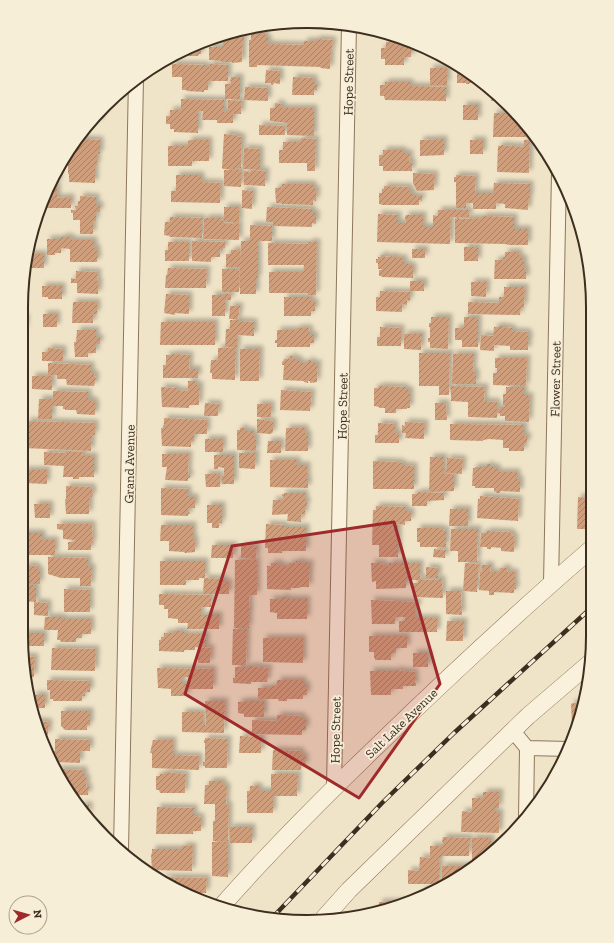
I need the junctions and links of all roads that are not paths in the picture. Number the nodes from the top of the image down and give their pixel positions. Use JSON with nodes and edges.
{"nodes":[{"id":1,"x":349,"y":31,"type":"edge"},
{"id":2,"x":136,"y":87,"type":"edge"},
{"id":3,"x":559,"y":187,"type":"edge"},
{"id":4,"x":586,"y":553,"type":"edge"},
{"id":5,"x":551,"y":584,"type":"junction"},
{"id":6,"x":584,"y":668,"type":"edge"},
{"id":7,"x":514,"y":731,"type":"junction"},
{"id":8,"x":527,"y":748,"type":"junction"},
{"id":9,"x":562,"y":749,"type":"edge"},
{"id":10,"x":334,"y":787,"type":"junction"},
{"id":11,"x":526,"y":808,"type":"edge"},
{"id":12,"x":121,"y":844,"type":"edge"},
{"id":13,"x":225,"y":902,"type":"edge"},
{"id":14,"x":328,"y":914,"type":"edge"}],
"edges":[{"from":1,"to":10,"type":"street","name":"Hope Street"},
{"from":2,"to":12,"type":"street","name":"Grand Avenue"},
{"from":3,"to":5,"type":"street","name":"Flower Street"},
{"from":4,"to":5,"type":"street","name":"Salt Lake Avenue"},
{"from":5,"to":10,"type":"street","name":"Salt Lake Avenue"},
{"from":6,"to":7,"type":"street"},
{"from":7,"to":8,"type":"street"},
{"from":7,"to":14,"type":"street"},
{"from":8,"to":9,"type":"street"},
{"from":8,"to":11,"type":"street"},
{"from":10,"to":13,"type":"street","name":"Salt Lake Avenue"}]}
